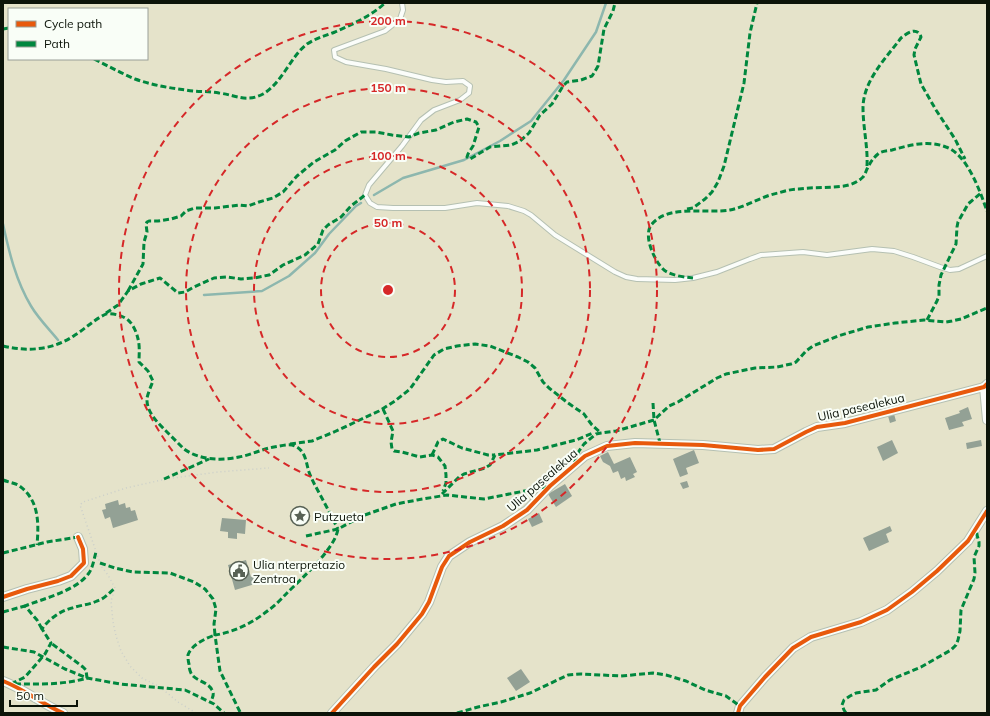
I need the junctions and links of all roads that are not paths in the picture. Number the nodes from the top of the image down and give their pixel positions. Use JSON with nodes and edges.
{"nodes":[{"id":1,"x":402,"y":3,"type":"edge"},
{"id":2,"x":987,"y":256,"type":"edge"},
{"id":3,"x":985,"y":386,"type":"edge"},
{"id":4,"x":987,"y":420,"type":"edge"},
{"id":5,"x":987,"y":512,"type":"edge"},
{"id":6,"x":78,"y":537,"type":"dead end"},
{"id":7,"x":3,"y":597,"type":"edge"},
{"id":8,"x":3,"y":681,"type":"edge"},
{"id":9,"x":63,"y":713,"type":"edge"},
{"id":10,"x":332,"y":713,"type":"edge"},
{"id":11,"x":738,"y":713,"type":"edge"}],
"edges":[{"from":1,"to":2,"type":"lane"},
{"from":3,"to":4,"type":"street"},
{"from":3,"to":10,"type":"street","name":"Ulia pasealekua"},
{"from":5,"to":11,"type":"street"},
{"from":6,"to":7,"type":"street"},
{"from":8,"to":9,"type":"street"}]}
